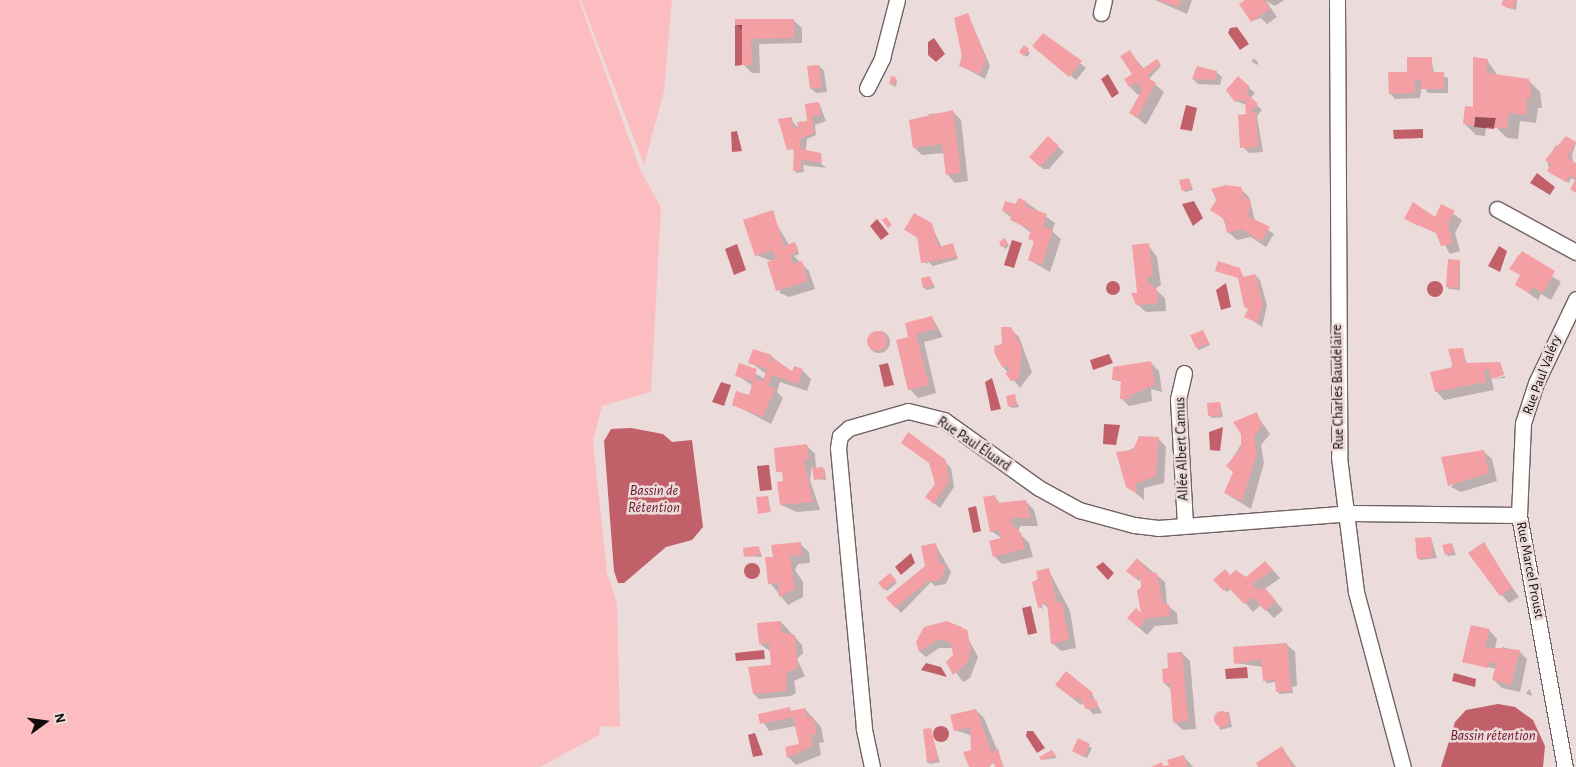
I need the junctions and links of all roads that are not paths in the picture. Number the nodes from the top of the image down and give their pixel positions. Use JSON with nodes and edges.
{"nodes":[{"id":1,"x":898,"y":0,"type":"edge"},
{"id":2,"x":1337,"y":0,"type":"edge"},
{"id":3,"x":867,"y":88,"type":"dead end"},
{"id":4,"x":1497,"y":209,"type":"dead end"},
{"id":5,"x":1576,"y":252,"type":"edge"},
{"id":6,"x":1576,"y":299,"type":"edge"},
{"id":7,"x":1184,"y":373,"type":"dead end"},
{"id":8,"x":1345,"y":514,"type":"junction"},
{"id":9,"x":1519,"y":515,"type":"junction"},
{"id":10,"x":1185,"y":526,"type":"junction"},
{"id":11,"x":872,"y":767,"type":"edge"},
{"id":12,"x":1403,"y":767,"type":"edge"},
{"id":13,"x":1565,"y":767,"type":"edge"}],
"edges":[{"from":1,"to":3,"type":"street"},
{"from":2,"to":8,"type":"street","name":"Rue Charles Baudelaire"},
{"from":4,"to":5,"type":"street"},
{"from":6,"to":9,"type":"street","name":"Rue Paul Valéry"},
{"from":7,"to":10,"type":"street","name":"Allée Albert Camus"},
{"from":8,"to":9,"type":"street","name":"Rue Marcel Proust"},
{"from":8,"to":10,"type":"street","name":"Rue Paul Éluard"},
{"from":8,"to":12,"type":"street","name":"Rue Charles Baudelaire"},
{"from":9,"to":13,"type":"street","name":"Rue Marcel Proust"},
{"from":10,"to":11,"type":"street","name":"Rue Paul Éluard"}]}
